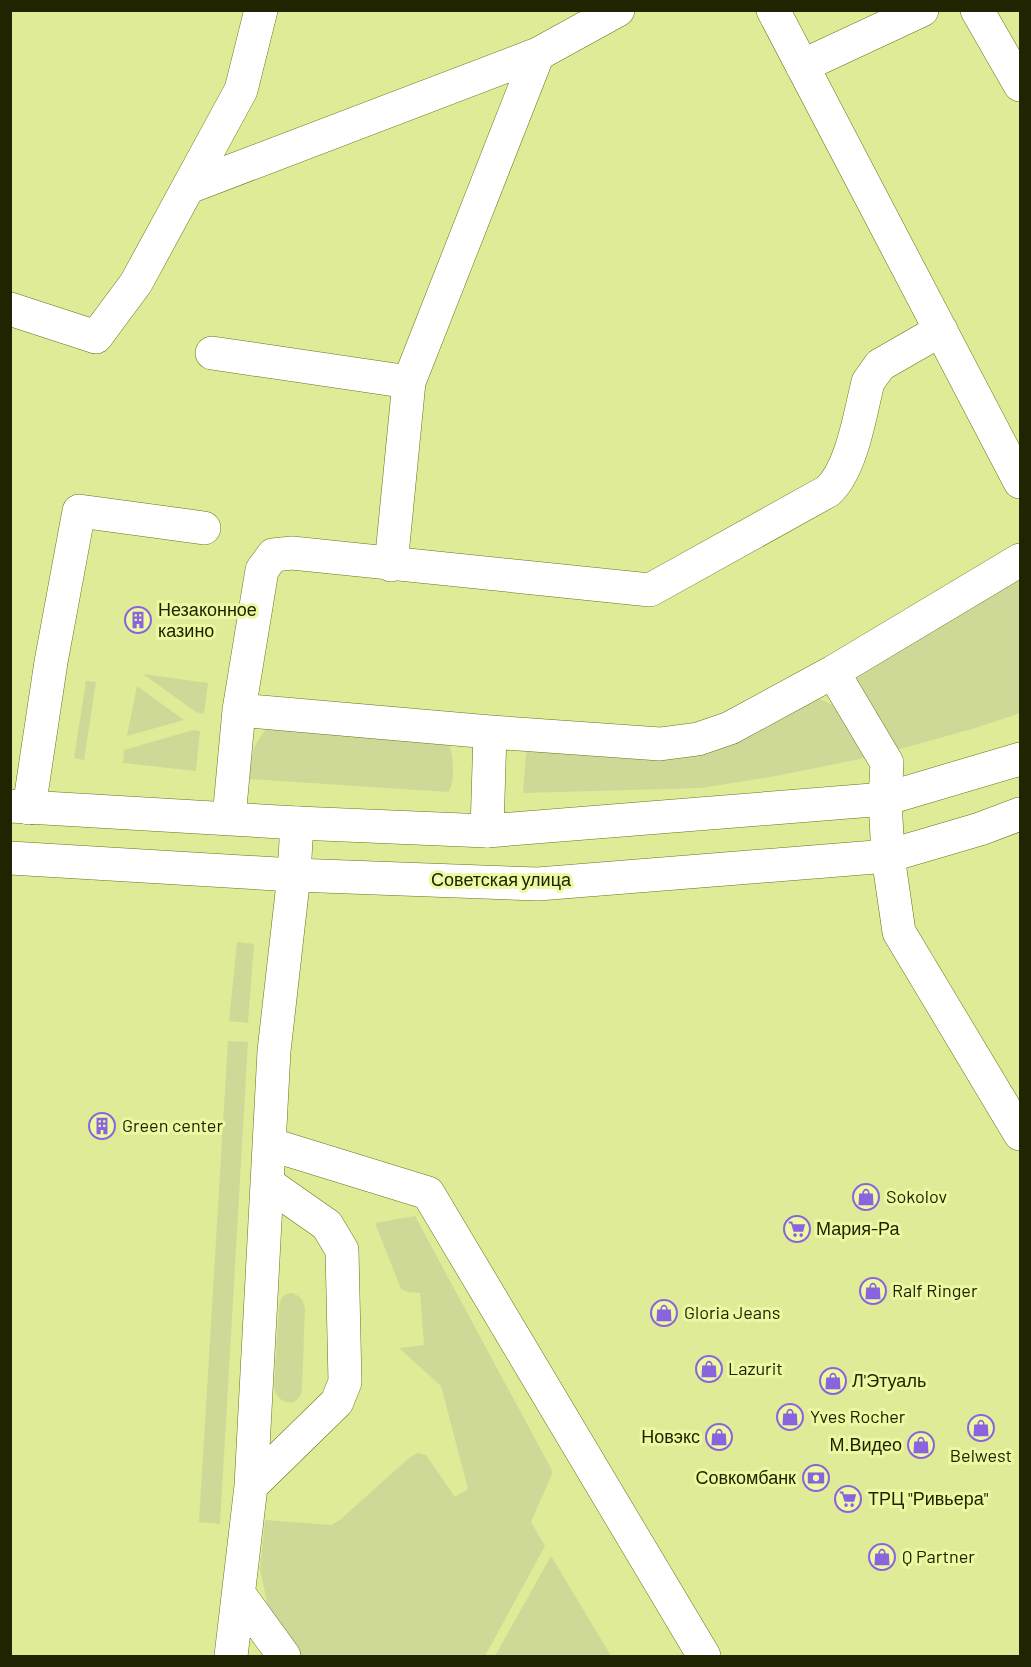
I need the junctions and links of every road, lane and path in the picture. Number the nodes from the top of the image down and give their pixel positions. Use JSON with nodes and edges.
{"nodes":[{"id":1,"x":261,"y":10,"type":"edge"},
{"id":2,"x":618,"y":10,"type":"edge"},
{"id":3,"x":772,"y":10,"type":"edge"},
{"id":4,"x":922,"y":10,"type":"edge"},
{"id":5,"x":977,"y":10,"type":"edge"},
{"id":6,"x":538,"y":54,"type":"junction"},
{"id":7,"x":802,"y":66,"type":"junction"},
{"id":8,"x":1020,"y":85,"type":"edge"},
{"id":9,"x":189,"y":187,"type":"junction"},
{"id":10,"x":10,"y":309,"type":"edge"},
{"id":11,"x":941,"y":330,"type":"junction"},
{"id":12,"x":212,"y":353,"type":"dead end"},
{"id":13,"x":409,"y":382,"type":"junction"},
{"id":14,"x":1020,"y":482,"type":"edge"},
{"id":15,"x":204,"y":528,"type":"dead end"},
{"id":16,"x":1020,"y":560,"type":"edge"},
{"id":17,"x":391,"y":565,"type":"junction"},
{"id":18,"x":834,"y":672,"type":"junction"},
{"id":19,"x":239,"y":710,"type":"junction"},
{"id":20,"x":490,"y":732,"type":"junction"},
{"id":21,"x":1020,"y":759,"type":"edge"},
{"id":22,"x":885,"y":799,"type":"junction"},
{"id":23,"x":20,"y":807,"type":"edge"},
{"id":24,"x":1020,"y":814,"type":"edge"},
{"id":25,"x":229,"y":818,"type":"junction"},
{"id":26,"x":297,"y":823,"type":"junction"},
{"id":27,"x":487,"y":831,"type":"junction"},
{"id":28,"x":888,"y":856,"type":"junction"},
{"id":29,"x":18,"y":858,"type":"edge"},
{"id":30,"x":294,"y":875,"type":"junction"},
{"id":31,"x":1020,"y":1134,"type":"edge"},
{"id":32,"x":269,"y":1144,"type":"junction"},
{"id":33,"x":267,"y":1184,"type":"junction"},
{"id":34,"x":251,"y":1486,"type":"junction"},
{"id":35,"x":239,"y":1593,"type":"junction"},
{"id":36,"x":231,"y":1656,"type":"edge"},
{"id":37,"x":284,"y":1656,"type":"edge"},
{"id":38,"x":704,"y":1656,"type":"edge"}],
"edges":[{"from":1,"to":9,"type":"main road"},
{"from":2,"to":6,"type":"main road"},
{"from":3,"to":7,"type":"main road"},
{"from":4,"to":7,"type":"main road"},
{"from":5,"to":8,"type":"main road"},
{"from":6,"to":9,"type":"main road"},
{"from":6,"to":13,"type":"main road"},
{"from":7,"to":11,"type":"main road"},
{"from":9,"to":10,"type":"main road"},
{"from":11,"to":14,"type":"main road"},
{"from":11,"to":17,"type":"main road"},
{"from":12,"to":13,"type":"main road"},
{"from":13,"to":17,"type":"main road"},
{"from":15,"to":23,"type":"main road"},
{"from":16,"to":18,"type":"main road"},
{"from":17,"to":19,"type":"main road"},
{"from":18,"to":20,"type":"main road"},
{"from":18,"to":22,"type":"main road"},
{"from":19,"to":20,"type":"main road"},
{"from":19,"to":25,"type":"main road"},
{"from":20,"to":27,"type":"main road"},
{"from":21,"to":22,"type":"main road"},
{"from":22,"to":27,"type":"main road"},
{"from":22,"to":28,"type":"main road"},
{"from":23,"to":25,"type":"main road"},
{"from":23,"to":29,"type":"main road"},
{"from":24,"to":28,"type":"main road","name":"Советская улица"},
{"from":25,"to":26,"type":"main road"},
{"from":26,"to":27,"type":"main road"},
{"from":26,"to":30,"type":"main road"},
{"from":28,"to":30,"type":"main road","name":"Советская улица"},
{"from":28,"to":31,"type":"main road"},
{"from":29,"to":30,"type":"main road","name":"Советская улица"},
{"from":30,"to":32,"type":"main road"},
{"from":32,"to":33,"type":"main road"},
{"from":32,"to":38,"type":"main road"},
{"from":33,"to":34,"type":"main road"},
{"from":33,"to":34,"type":"main road"},
{"from":34,"to":35,"type":"main road"},
{"from":35,"to":36,"type":"main road"},
{"from":35,"to":37,"type":"main road"}]}
